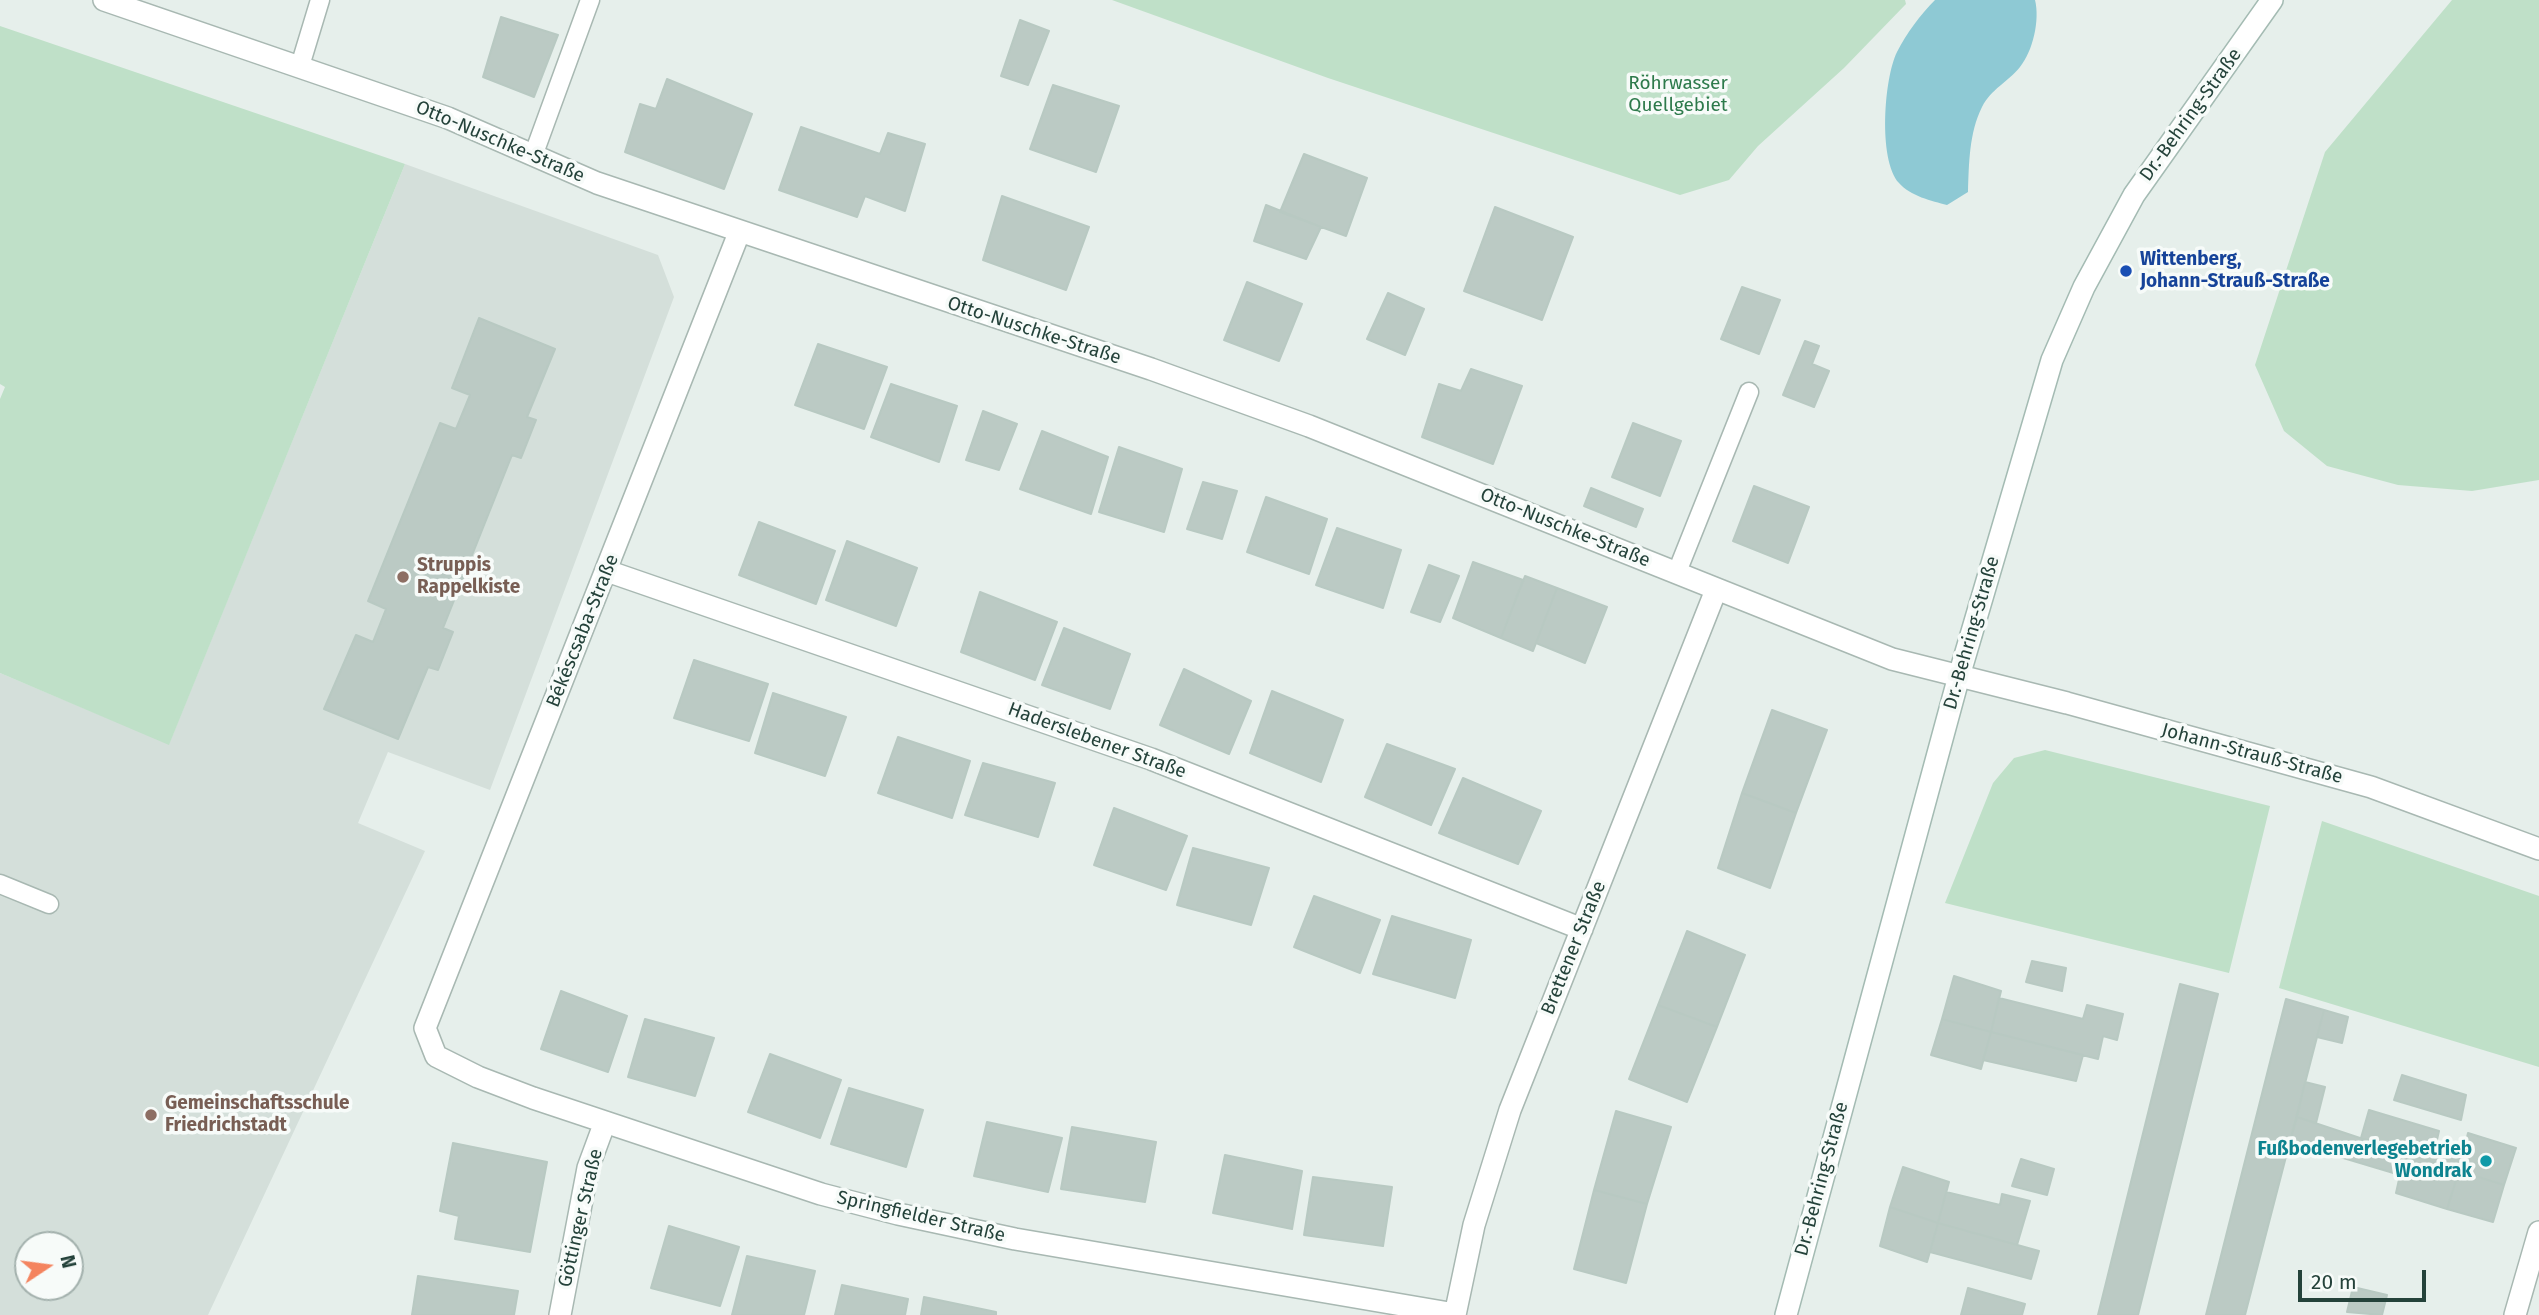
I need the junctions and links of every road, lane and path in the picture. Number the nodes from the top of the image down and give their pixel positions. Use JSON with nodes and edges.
{"nodes":[{"id":1,"x":104,"y":0,"type":"edge"},
{"id":2,"x":320,"y":0,"type":"edge"},
{"id":3,"x":590,"y":0,"type":"edge"},
{"id":4,"x":2272,"y":0,"type":"edge"},
{"id":5,"x":300,"y":66,"type":"junction"},
{"id":6,"x":533,"y":156,"type":"junction"},
{"id":7,"x":739,"y":233,"type":"junction"},
{"id":8,"x":1749,"y":392,"type":"dead end"},
{"id":9,"x":607,"y":571,"type":"junction"},
{"id":10,"x":1677,"y":572,"type":"junction"},
{"id":11,"x":1716,"y":590,"type":"junction"},
{"id":12,"x":1959,"y":676,"type":"junction"},
{"id":13,"x":2539,"y":849,"type":"edge"},
{"id":14,"x":0,"y":884,"type":"edge"},
{"id":15,"x":49,"y":904,"type":"dead end"},
{"id":16,"x":1581,"y":929,"type":"junction"},
{"id":17,"x":425,"y":1028,"type":"joint"},
{"id":18,"x":605,"y":1122,"type":"junction"},
{"id":19,"x":2539,"y":1232,"type":"edge"},
{"id":20,"x":560,"y":1315,"type":"edge"},
{"id":21,"x":1455,"y":1315,"type":"edge"},
{"id":22,"x":1786,"y":1315,"type":"edge"},
{"id":23,"x":2515,"y":1315,"type":"edge"}],
"edges":[{"from":1,"to":5,"type":"street","name":"Otto-Nuschke-Straße"},
{"from":2,"to":5,"type":"lane"},
{"from":3,"to":6,"type":"lane"},
{"from":4,"to":12,"type":"street","name":"Dr.-Behring-Straße"},
{"from":5,"to":6,"type":"street","name":"Otto-Nuschke-Straße"},
{"from":6,"to":7,"type":"street","name":"Otto-Nuschke-Straße"},
{"from":7,"to":9,"type":"street","name":"Békéscsaba-Straße"},
{"from":7,"to":10,"type":"street","name":"Otto-Nuschke-Straße"},
{"from":8,"to":10,"type":"lane"},
{"from":9,"to":16,"type":"street","name":"Haderslebener Straße"},
{"from":9,"to":17,"type":"street","name":"Békéscsaba-Straße"},
{"from":10,"to":11,"type":"street","name":"Otto-Nuschke-Straße"},
{"from":11,"to":12,"type":"street","name":"Otto-Nuschke-Straße"},
{"from":11,"to":16,"type":"street","name":"Brettener Straße"},
{"from":12,"to":13,"type":"street","name":"Johann-Strauß-Straße"},
{"from":12,"to":22,"type":"street","name":"Dr.-Behring-Straße"},
{"from":14,"to":15,"type":"lane"},
{"from":16,"to":21,"type":"street","name":"Brettener Straße"},
{"from":17,"to":18,"type":"street","name":"Springfielder Straße"},
{"from":18,"to":20,"type":"street","name":"Göttinger Straße"},
{"from":18,"to":21,"type":"street","name":"Springfielder Straße"},
{"from":19,"to":23,"type":"street"}]}
